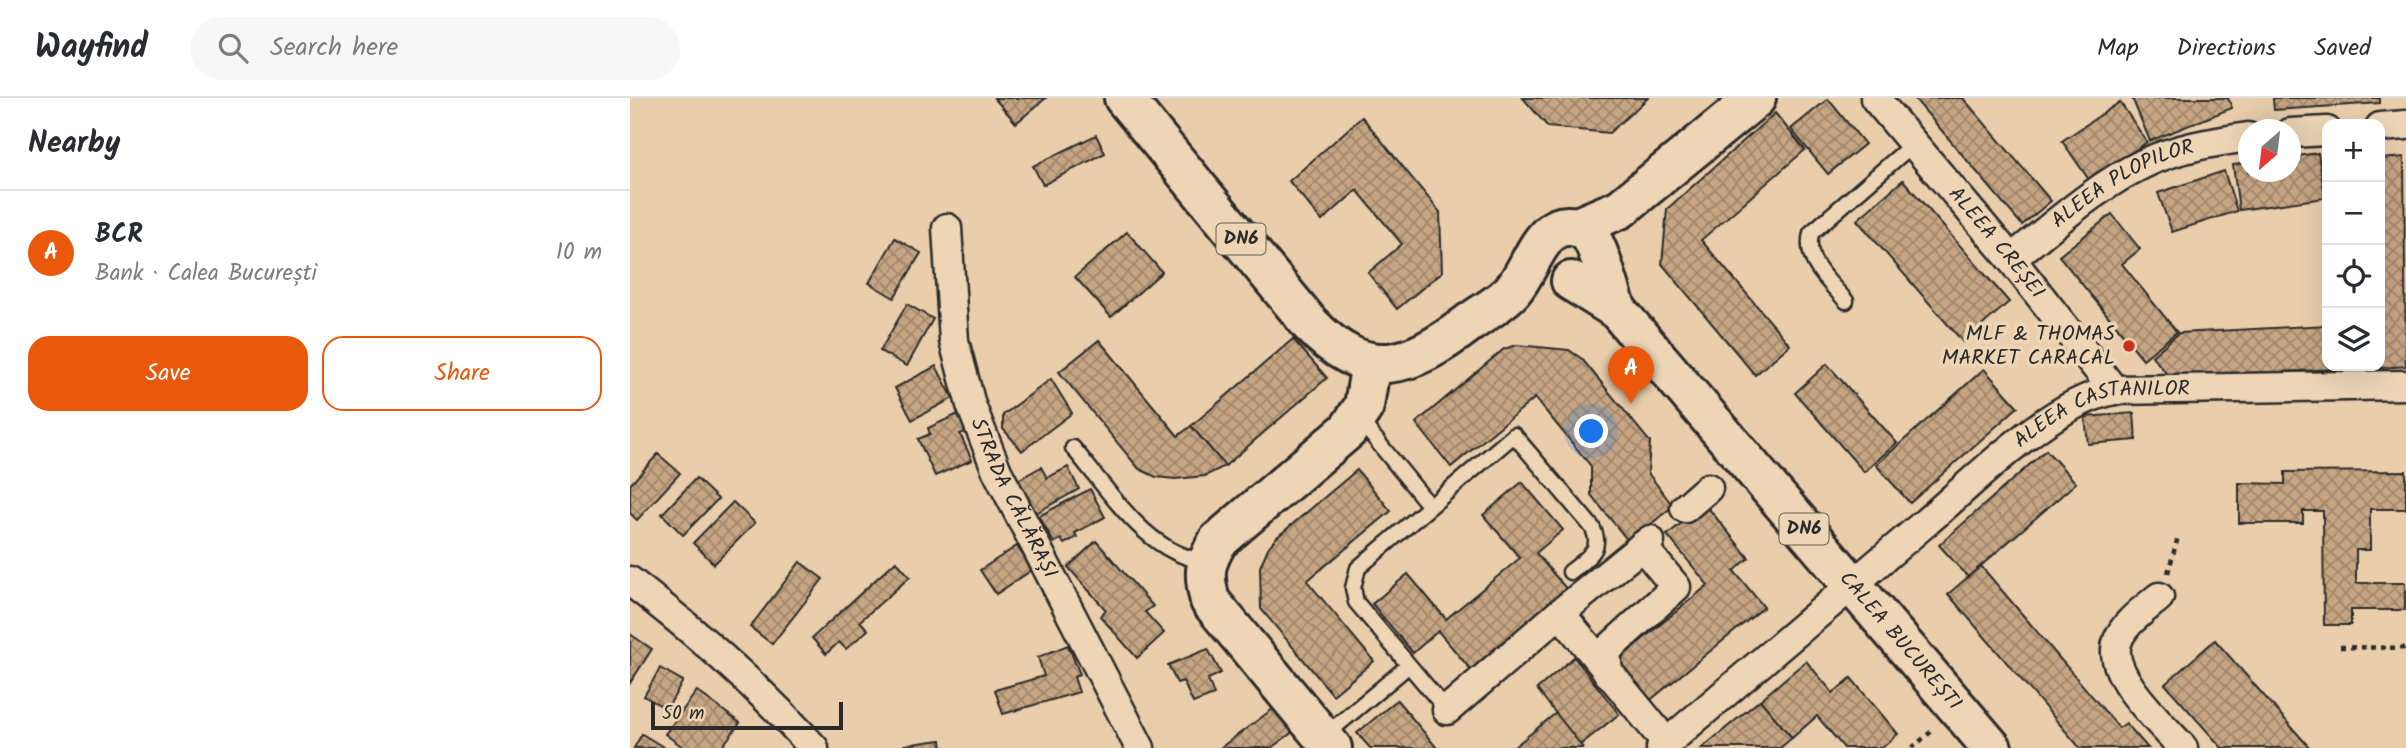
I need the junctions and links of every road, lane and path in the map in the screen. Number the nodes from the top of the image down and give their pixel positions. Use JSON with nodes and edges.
{"nodes":[{"id":1,"x":1124,"y":98,"type":"edge"},
{"id":2,"x":1756,"y":98,"type":"edge"},
{"id":3,"x":1875,"y":98,"type":"edge"},
{"id":4,"x":2406,"y":125,"type":"edge"},
{"id":5,"x":2385,"y":127,"type":"edge"},
{"id":6,"x":2322,"y":131,"type":"edge"},
{"id":7,"x":2301,"y":132,"type":"edge"},
{"id":8,"x":2238,"y":138,"type":"edge"},
{"id":9,"x":1913,"y":144,"type":"junction"},
{"id":10,"x":947,"y":228,"type":"dead end"},
{"id":11,"x":1581,"y":259,"type":"junction"},
{"id":12,"x":2011,"y":259,"type":"junction"},
{"id":13,"x":1511,"y":292,"type":"junction"},
{"id":14,"x":1846,"y":301,"type":"dead end"},
{"id":15,"x":1371,"y":362,"type":"junction"},
{"id":16,"x":2406,"y":385,"type":"edge"},
{"id":17,"x":2114,"y":390,"type":"junction"},
{"id":18,"x":1358,"y":418,"type":"junction"},
{"id":19,"x":1073,"y":448,"type":"dead end"},
{"id":20,"x":1708,"y":488,"type":"dead end"},
{"id":21,"x":1429,"y":505,"type":"junction"},
{"id":22,"x":1685,"y":508,"type":"dead end"},
{"id":23,"x":2178,"y":537,"type":"dead end"},
{"id":24,"x":1206,"y":561,"type":"junction"},
{"id":25,"x":1570,"y":572,"type":"dead end"},
{"id":26,"x":630,"y":581,"type":"edge"},
{"id":27,"x":1852,"y":585,"type":"junction"},
{"id":28,"x":2159,"y":597,"type":"joint"},
{"id":29,"x":1560,"y":613,"type":"junction"},
{"id":30,"x":2340,"y":647,"type":"dead end"},
{"id":31,"x":2406,"y":648,"type":"edge"},
{"id":32,"x":1408,"y":666,"type":"junction"},
{"id":33,"x":1608,"y":673,"type":"junction"},
{"id":34,"x":1451,"y":715,"type":"joint"},
{"id":35,"x":1933,"y":730,"type":"dead end"},
{"id":36,"x":1658,"y":739,"type":"edge"},
{"id":37,"x":1327,"y":743,"type":"edge"},
{"id":38,"x":814,"y":748,"type":"edge"},
{"id":39,"x":1140,"y":748,"type":"edge"},
{"id":40,"x":1912,"y":748,"type":"edge"},
{"id":41,"x":1992,"y":748,"type":"edge"},
{"id":42,"x":2183,"y":748,"type":"edge"}],
"edges":[{"from":1,"to":15,"type":"main road","number":"DN6"},
{"from":2,"to":11,"type":"main road"},
{"from":3,"to":9,"type":"street","name":"ALEEA CREȘEI"},
{"from":4,"to":5,"type":"street"},
{"from":6,"to":7,"type":"street"},
{"from":8,"to":12,"type":"street","name":"ALEEA PLOPILOR"},
{"from":9,"to":12,"type":"street","name":"ALEEA CREȘEI"},
{"from":9,"to":14,"type":"lane"},
{"from":10,"to":39,"type":"street","name":"STRADA CĂLĂRAȘI"},
{"from":11,"to":13,"type":"main road"},
{"from":11,"to":13,"type":"main road"},
{"from":11,"to":27,"type":"main road","name":"CALEA BUCUREȘTI","number":"DN6"},
{"from":12,"to":17,"type":"street","name":"ALEEA CREȘEI"},
{"from":13,"to":15,"type":"main road","number":"DN6"},
{"from":15,"to":18,"type":"main road"},
{"from":16,"to":17,"type":"street","name":"ALEEA CASTANILOR"},
{"from":17,"to":27,"type":"street","name":"ALEEA CASTANILOR"},
{"from":18,"to":21,"type":"lane"},
{"from":18,"to":24,"type":"main road"},
{"from":19,"to":24,"type":"lane"},
{"from":20,"to":22,"type":"street"},
{"from":21,"to":25,"type":"lane"},
{"from":21,"to":32,"type":"lane"},
{"from":23,"to":28,"type":"path"},
{"from":24,"to":37,"type":"main road"},
{"from":26,"to":38,"type":"street"},
{"from":27,"to":36,"type":"street","name":"ALEEA CASTANILOR"},
{"from":27,"to":41,"type":"main road","name":"CALEA BUCUREȘTI","number":"DN6"},
{"from":28,"to":42,"type":"street"},
{"from":29,"to":33,"type":"street"},
{"from":29,"to":33,"type":"street"},
{"from":29,"to":34,"type":"street"},
{"from":30,"to":31,"type":"path"},
{"from":32,"to":34,"type":"lane"},
{"from":32,"to":37,"type":"lane"},
{"from":33,"to":36,"type":"street"},
{"from":35,"to":40,"type":"path"}]}
